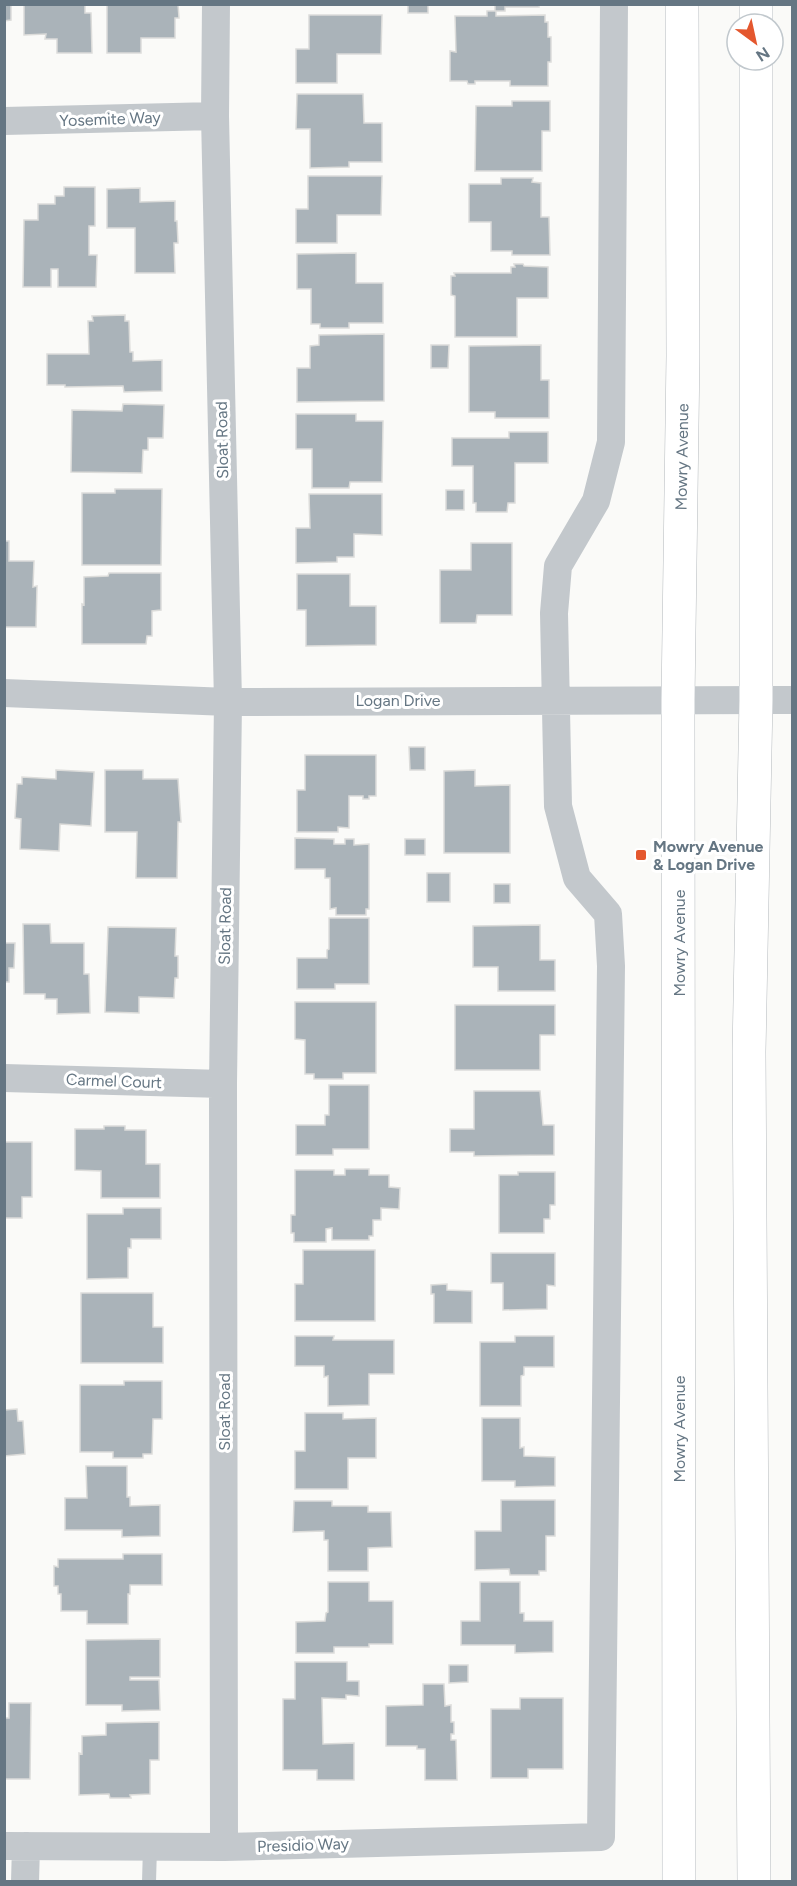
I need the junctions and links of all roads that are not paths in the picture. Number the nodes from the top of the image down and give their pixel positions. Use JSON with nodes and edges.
{"nodes":[{"id":1,"x":216,"y":4,"type":"edge"},
{"id":2,"x":614,"y":4,"type":"edge"},
{"id":3,"x":682,"y":4,"type":"edge"},
{"id":4,"x":756,"y":72,"type":"edge"},
{"id":5,"x":215,"y":116,"type":"junction"},
{"id":6,"x":4,"y":122,"type":"edge"},
{"id":7,"x":4,"y":693,"type":"edge"},
{"id":8,"x":555,"y":699,"type":"junction"},
{"id":9,"x":792,"y":699,"type":"edge"},
{"id":10,"x":678,"y":700,"type":"junction"},
{"id":11,"x":756,"y":700,"type":"junction"},
{"id":12,"x":228,"y":702,"type":"junction"},
{"id":13,"x":4,"y":1078,"type":"edge"},
{"id":14,"x":223,"y":1084,"type":"junction"},
{"id":15,"x":15,"y":1846,"type":"edge"},
{"id":16,"x":150,"y":1847,"type":"junction"},
{"id":17,"x":224,"y":1847,"type":"junction"},
{"id":18,"x":25,"y":1881,"type":"edge"},
{"id":19,"x":149,"y":1881,"type":"edge"},
{"id":20,"x":679,"y":1881,"type":"edge"},
{"id":21,"x":754,"y":1881,"type":"edge"}],
"edges":[{"from":1,"to":5,"type":"street","name":"Sloat Road"},
{"from":2,"to":8,"type":"street"},
{"from":3,"to":10,"type":"main road","name":"Mowry Avenue"},
{"from":4,"to":11,"type":"main road"},
{"from":5,"to":6,"type":"street","name":"Yosemite Way"},
{"from":5,"to":12,"type":"street","name":"Sloat Road"},
{"from":7,"to":12,"type":"street","name":"Logan Drive"},
{"from":8,"to":10,"type":"street","name":"Logan Drive"},
{"from":8,"to":12,"type":"street","name":"Logan Drive"},
{"from":8,"to":17,"type":"street","name":"Presidio Way"},
{"from":9,"to":11,"type":"street","name":"Logan Drive"},
{"from":10,"to":11,"type":"street","name":"Logan Drive"},
{"from":10,"to":20,"type":"main road","name":"Mowry Avenue"},
{"from":11,"to":21,"type":"main road"},
{"from":12,"to":14,"type":"street","name":"Sloat Road"},
{"from":13,"to":14,"type":"street","name":"Carmel Court"},
{"from":14,"to":17,"type":"street","name":"Sloat Road"},
{"from":15,"to":16,"type":"street","name":"Presidio Way"},
{"from":15,"to":18,"type":"street"},
{"from":16,"to":17,"type":"street","name":"Presidio Way"},
{"from":16,"to":19,"type":"lane"}]}
